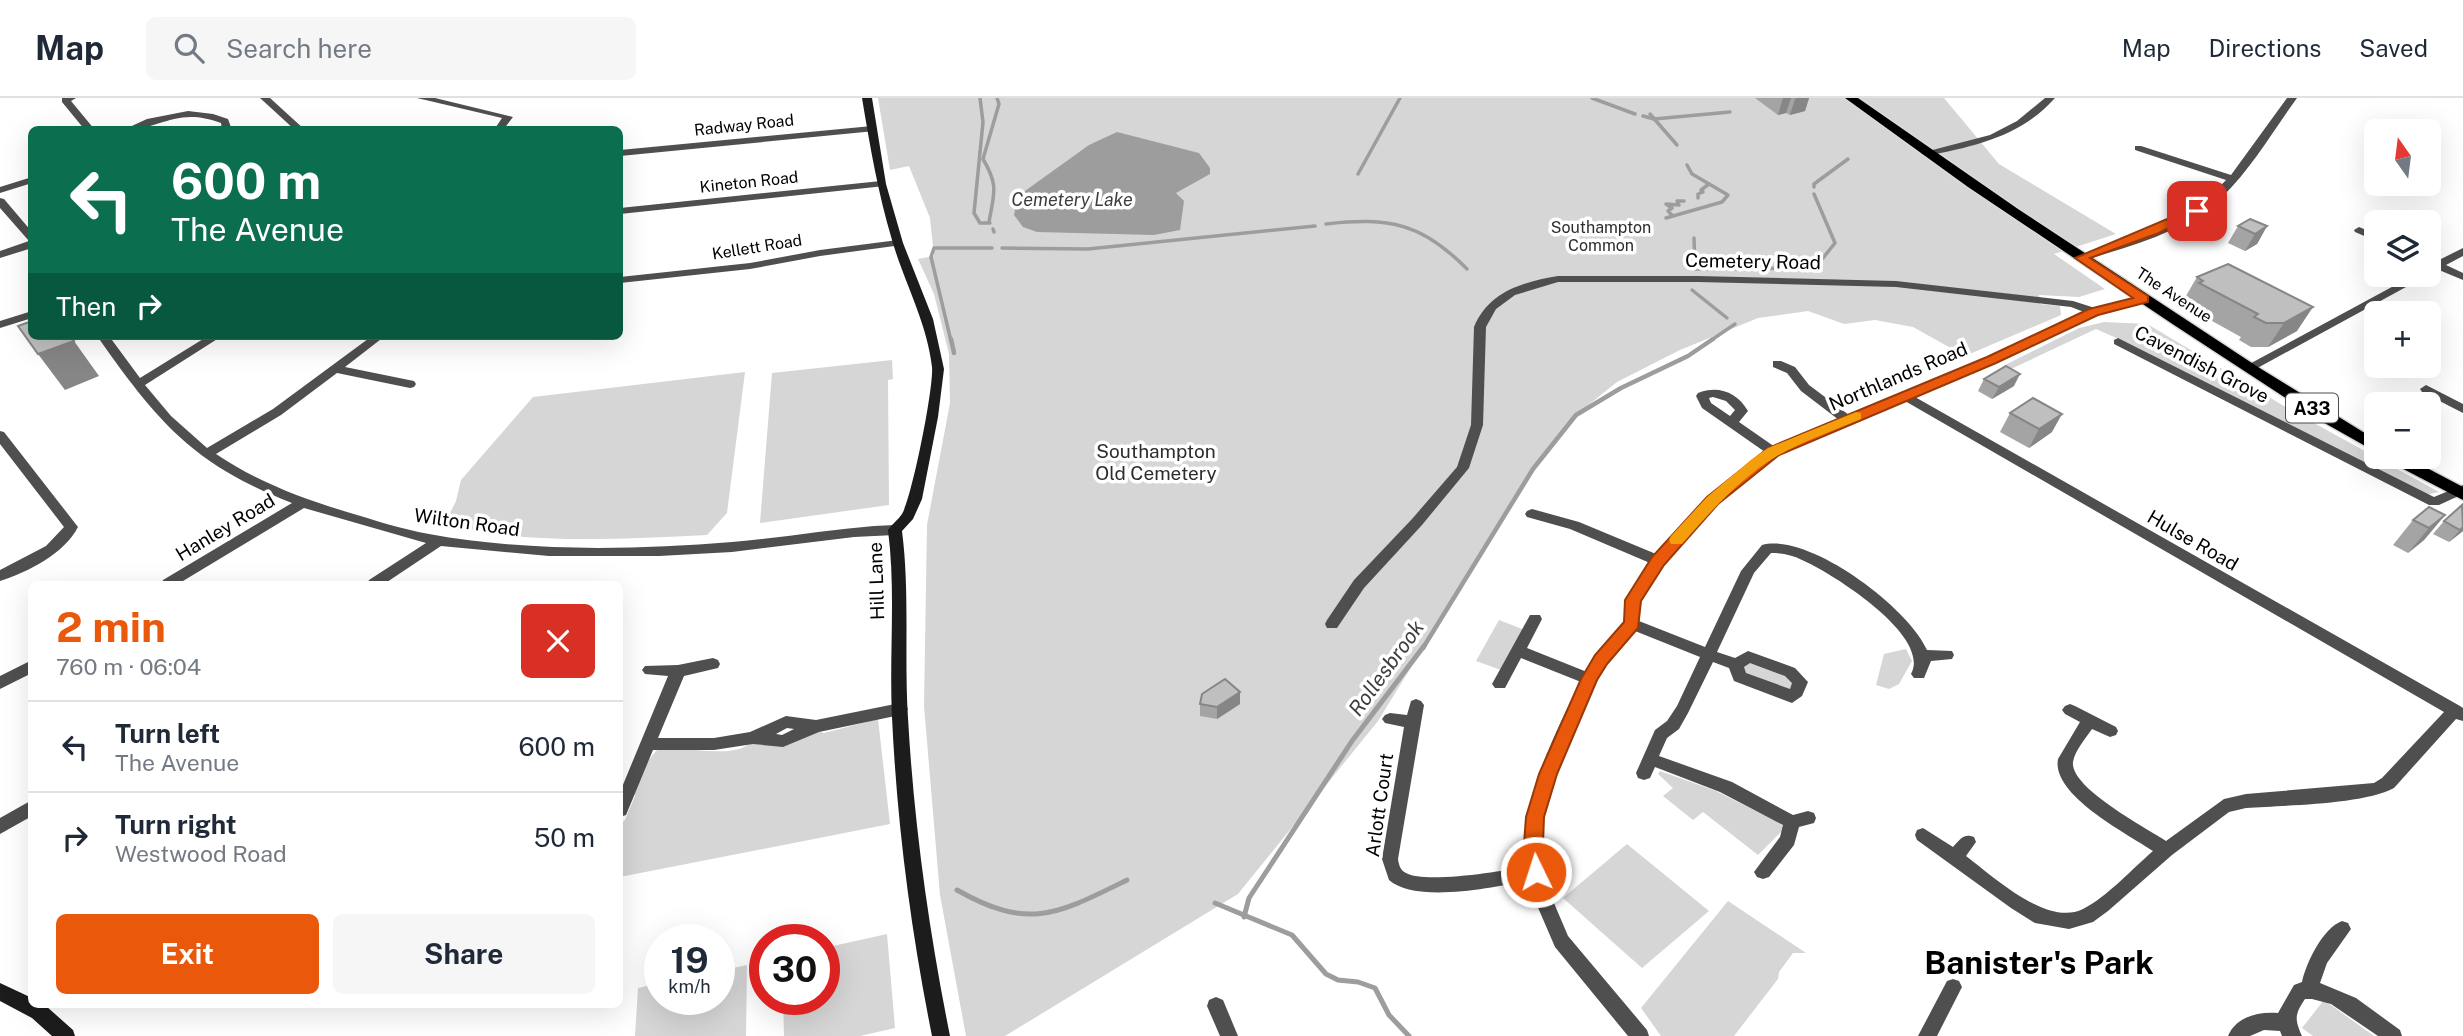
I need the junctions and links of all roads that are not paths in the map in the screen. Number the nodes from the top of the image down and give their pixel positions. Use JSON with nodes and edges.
{"nodes":[{"id":1,"x":71,"y":98,"type":"edge"},
{"id":2,"x":265,"y":98,"type":"edge"},
{"id":3,"x":422,"y":98,"type":"edge"},
{"id":4,"x":867,"y":98,"type":"edge"},
{"id":5,"x":1851,"y":98,"type":"edge"},
{"id":6,"x":2050,"y":98,"type":"edge"},
{"id":7,"x":2292,"y":98,"type":"edge"},
{"id":8,"x":88,"y":126,"type":"edge"},
{"id":9,"x":137,"y":126,"type":"edge"},
{"id":10,"x":226,"y":126,"type":"edge"},
{"id":11,"x":296,"y":126,"type":"edge"},
{"id":12,"x":502,"y":126,"type":"edge"},
{"id":13,"x":872,"y":129,"type":"junction"},
{"id":14,"x":2138,"y":148,"type":"dead end"},
{"id":15,"x":623,"y":153,"type":"edge"},
{"id":16,"x":1926,"y":153,"type":"junction"},
{"id":17,"x":2232,"y":178,"type":"junction"},
{"id":18,"x":28,"y":181,"type":"edge"},
{"id":19,"x":881,"y":184,"type":"junction"},
{"id":20,"x":0,"y":190,"type":"edge"},
{"id":21,"x":0,"y":201,"type":"edge"},
{"id":22,"x":623,"y":211,"type":"edge"},
{"id":23,"x":2359,"y":230,"type":"dead end"},
{"id":24,"x":2364,"y":232,"type":"edge"},
{"id":25,"x":28,"y":234,"type":"edge"},
{"id":26,"x":898,"y":243,"type":"junction"},
{"id":27,"x":28,"y":245,"type":"edge"},
{"id":28,"x":2463,"y":251,"type":"edge"},
{"id":29,"x":0,"y":255,"type":"edge"},
{"id":30,"x":2081,"y":258,"type":"junction"},
{"id":31,"x":2441,"y":262,"type":"edge"},
{"id":32,"x":2441,"y":269,"type":"edge"},
{"id":33,"x":2463,"y":277,"type":"edge"},
{"id":34,"x":623,"y":280,"type":"edge"},
{"id":35,"x":2400,"y":287,"type":"edge"},
{"id":36,"x":2144,"y":299,"type":"junction"},
{"id":37,"x":2094,"y":312,"type":"junction"},
{"id":38,"x":28,"y":315,"type":"edge"},
{"id":39,"x":0,"y":325,"type":"edge"},
{"id":40,"x":106,"y":340,"type":"edge"},
{"id":41,"x":210,"y":340,"type":"edge"},
{"id":42,"x":374,"y":340,"type":"edge"},
{"id":43,"x":2118,"y":342,"type":"dead end"},
{"id":44,"x":1777,"y":364,"type":"dead end"},
{"id":45,"x":2248,"y":368,"type":"junction"},
{"id":46,"x":336,"y":369,"type":"junction"},
{"id":47,"x":139,"y":384,"type":"junction"},
{"id":48,"x":411,"y":384,"type":"dead end"},
{"id":49,"x":2426,"y":389,"type":"dead end"},
{"id":50,"x":1905,"y":396,"type":"junction"},
{"id":51,"x":2463,"y":409,"type":"edge"},
{"id":52,"x":1847,"y":420,"type":"junction"},
{"id":53,"x":1731,"y":422,"type":"dead end"},
{"id":54,"x":0,"y":435,"type":"edge"},
{"id":55,"x":2364,"y":440,"type":"edge"},
{"id":56,"x":1774,"y":452,"type":"junction"},
{"id":57,"x":207,"y":454,"type":"junction"},
{"id":58,"x":2418,"y":469,"type":"edge"},
{"id":59,"x":2461,"y":491,"type":"edge"},
{"id":60,"x":302,"y":503,"type":"junction"},
{"id":61,"x":1532,"y":514,"type":"dead end"},
{"id":62,"x":895,"y":530,"type":"junction"},
{"id":63,"x":439,"y":541,"type":"junction"},
{"id":64,"x":1658,"y":561,"type":"junction"},
{"id":65,"x":0,"y":576,"type":"edge"},
{"id":66,"x":173,"y":581,"type":"edge"},
{"id":67,"x":379,"y":581,"type":"edge"},
{"id":68,"x":1535,"y":620,"type":"dead end"},
{"id":69,"x":1332,"y":624,"type":"dead end"},
{"id":70,"x":1632,"y":624,"type":"junction"},
{"id":71,"x":1518,"y":651,"type":"junction"},
{"id":72,"x":1709,"y":653,"type":"junction"},
{"id":73,"x":1947,"y":655,"type":"dead end"},
{"id":74,"x":1923,"y":656,"type":"junction"},
{"id":75,"x":713,"y":664,"type":"dead end"},
{"id":76,"x":1736,"y":665,"type":"dead end"},
{"id":77,"x":28,"y":668,"type":"edge"},
{"id":78,"x":650,"y":670,"type":"dead end"},
{"id":79,"x":678,"y":671,"type":"junction"},
{"id":80,"x":1919,"y":674,"type":"dead end"},
{"id":81,"x":1589,"y":679,"type":"junction"},
{"id":82,"x":0,"y":683,"type":"edge"},
{"id":83,"x":1500,"y":684,"type":"dead end"},
{"id":84,"x":1416,"y":705,"type":"dead end"},
{"id":85,"x":900,"y":709,"type":"junction"},
{"id":86,"x":2070,"y":710,"type":"dead end"},
{"id":87,"x":2459,"y":713,"type":"edge"},
{"id":88,"x":1390,"y":719,"type":"dead end"},
{"id":89,"x":2088,"y":721,"type":"junction"},
{"id":90,"x":1413,"y":722,"type":"junction"},
{"id":91,"x":2110,"y":731,"type":"dead end"},
{"id":92,"x":649,"y":744,"type":"junction"},
{"id":93,"x":623,"y":803,"type":"edge"},
{"id":94,"x":28,"y":810,"type":"edge"},
{"id":95,"x":0,"y":827,"type":"edge"},
{"id":96,"x":1923,"y":835,"type":"dead end"},
{"id":97,"x":1968,"y":842,"type":"dead end"},
{"id":98,"x":2166,"y":849,"type":"junction"},
{"id":99,"x":1954,"y":858,"type":"junction"},
{"id":100,"x":1536,"y":872,"type":"junction"},
{"id":101,"x":1763,"y":872,"type":"dead end"},
{"id":102,"x":2342,"y":929,"type":"dead end"},
{"id":103,"x":1953,"y":987,"type":"dead end"},
{"id":104,"x":2310,"y":989,"type":"junction"},
{"id":105,"x":0,"y":991,"type":"edge"},
{"id":106,"x":28,"y":1006,"type":"edge"},
{"id":107,"x":1216,"y":1006,"type":"dead end"},
{"id":108,"x":32,"y":1008,"type":"edge"},
{"id":109,"x":2289,"y":1030,"type":"edge"},
{"id":110,"x":66,"y":1036,"type":"edge"},
{"id":111,"x":941,"y":1036,"type":"edge"},
{"id":112,"x":1229,"y":1036,"type":"edge"},
{"id":113,"x":1640,"y":1036,"type":"edge"},
{"id":114,"x":1927,"y":1036,"type":"edge"},
{"id":115,"x":2236,"y":1036,"type":"edge"},
{"id":116,"x":2393,"y":1036,"type":"edge"}],
"edges":[{"from":1,"to":8,"type":"street"},
{"from":2,"to":11,"type":"street"},
{"from":3,"to":12,"type":"street"},
{"from":4,"to":13,"type":"street","name":"Hill Lane"},
{"from":5,"to":16,"type":"main road","name":"The Avenue","number":"A33"},
{"from":6,"to":16,"type":"street"},
{"from":7,"to":17,"type":"street"},
{"from":9,"to":10,"type":"street"},
{"from":13,"to":15,"type":"street","name":"Radway Road"},
{"from":13,"to":19,"type":"street","name":"Hill Lane"},
{"from":14,"to":17,"type":"street"},
{"from":16,"to":30,"type":"main road","name":"The Avenue","number":"A33"},
{"from":17,"to":30,"type":"street"},
{"from":18,"to":20,"type":"street"},
{"from":19,"to":22,"type":"street","name":"Kineton Road"},
{"from":19,"to":26,"type":"street","name":"Hill Lane"},
{"from":21,"to":25,"type":"street"},
{"from":23,"to":24,"type":"street"},
{"from":26,"to":34,"type":"street","name":"Kellett Road"},
{"from":26,"to":62,"type":"street","name":"Hill Lane"},
{"from":27,"to":29,"type":"street"},
{"from":28,"to":31,"type":"street"},
{"from":30,"to":36,"type":"main road","name":"The Avenue","number":"A33"},
{"from":32,"to":33,"type":"street"},
{"from":35,"to":45,"type":"street"},
{"from":36,"to":37,"type":"street","name":"Northlands Road"},
{"from":36,"to":45,"type":"main road","name":"The Avenue","number":"A33"},
{"from":37,"to":50,"type":"street","name":"Northlands Road"},
{"from":37,"to":69,"type":"street","name":"Cemetery Road"},
{"from":38,"to":39,"type":"street"},
{"from":40,"to":47,"type":"street","name":"Wilton Road"},
{"from":41,"to":47,"type":"street"},
{"from":42,"to":46,"type":"street"},
{"from":43,"to":59,"type":"street","name":"Cavendish Grove"},
{"from":44,"to":52,"type":"street"},
{"from":45,"to":55,"type":"main road","name":"The Avenue","number":"A33"},
{"from":46,"to":48,"type":"street"},
{"from":46,"to":57,"type":"street"},
{"from":47,"to":57,"type":"street","name":"Wilton Road"},
{"from":49,"to":51,"type":"street"},
{"from":50,"to":52,"type":"street","name":"Northlands Road"},
{"from":50,"to":87,"type":"street","name":"Hulse Road"},
{"from":52,"to":56,"type":"street","name":"Northlands Road"},
{"from":53,"to":56,"type":"street"},
{"from":54,"to":65,"type":"street"},
{"from":56,"to":64,"type":"street","name":"Northlands Road"},
{"from":57,"to":60,"type":"street","name":"Wilton Road"},
{"from":58,"to":59,"type":"main road"},
{"from":60,"to":63,"type":"street","name":"Wilton Road"},
{"from":60,"to":66,"type":"street","name":"Hanley Road"},
{"from":61,"to":64,"type":"street"},
{"from":62,"to":63,"type":"street","name":"Wilton Road"},
{"from":62,"to":85,"type":"street","name":"Hill Lane"},
{"from":63,"to":67,"type":"street"},
{"from":64,"to":70,"type":"street","name":"Northlands Road"},
{"from":68,"to":71,"type":"street"},
{"from":70,"to":72,"type":"street"},
{"from":70,"to":81,"type":"street","name":"Northlands Road"},
{"from":71,"to":81,"type":"street"},
{"from":71,"to":83,"type":"street"},
{"from":72,"to":74,"type":"street"},
{"from":72,"to":76,"type":"street"},
{"from":72,"to":101,"type":"street"},
{"from":73,"to":74,"type":"street"},
{"from":74,"to":80,"type":"street"},
{"from":75,"to":79,"type":"street"},
{"from":77,"to":82,"type":"street"},
{"from":78,"to":79,"type":"street"},
{"from":79,"to":92,"type":"street"},
{"from":81,"to":100,"type":"street","name":"Northlands Road"},
{"from":84,"to":90,"type":"street","name":"Arlott Court"},
{"from":85,"to":92,"type":"street"},
{"from":85,"to":111,"type":"street","name":"Hill Lane"},
{"from":86,"to":89,"type":"street"},
{"from":87,"to":98,"type":"street"},
{"from":88,"to":90,"type":"street"},
{"from":89,"to":91,"type":"street"},
{"from":89,"to":98,"type":"street"},
{"from":90,"to":100,"type":"street","name":"Arlott Court"},
{"from":92,"to":93,"type":"street"},
{"from":94,"to":95,"type":"street"},
{"from":96,"to":99,"type":"street"},
{"from":97,"to":99,"type":"street"},
{"from":98,"to":99,"type":"street"},
{"from":100,"to":113,"type":"street","name":"Northlands Road"},
{"from":102,"to":104,"type":"street"},
{"from":103,"to":114,"type":"street"},
{"from":104,"to":109,"type":"street"},
{"from":104,"to":116,"type":"street"},
{"from":105,"to":106,"type":"street"},
{"from":107,"to":112,"type":"street"},
{"from":108,"to":110,"type":"street"},
{"from":109,"to":115,"type":"street"}]}
